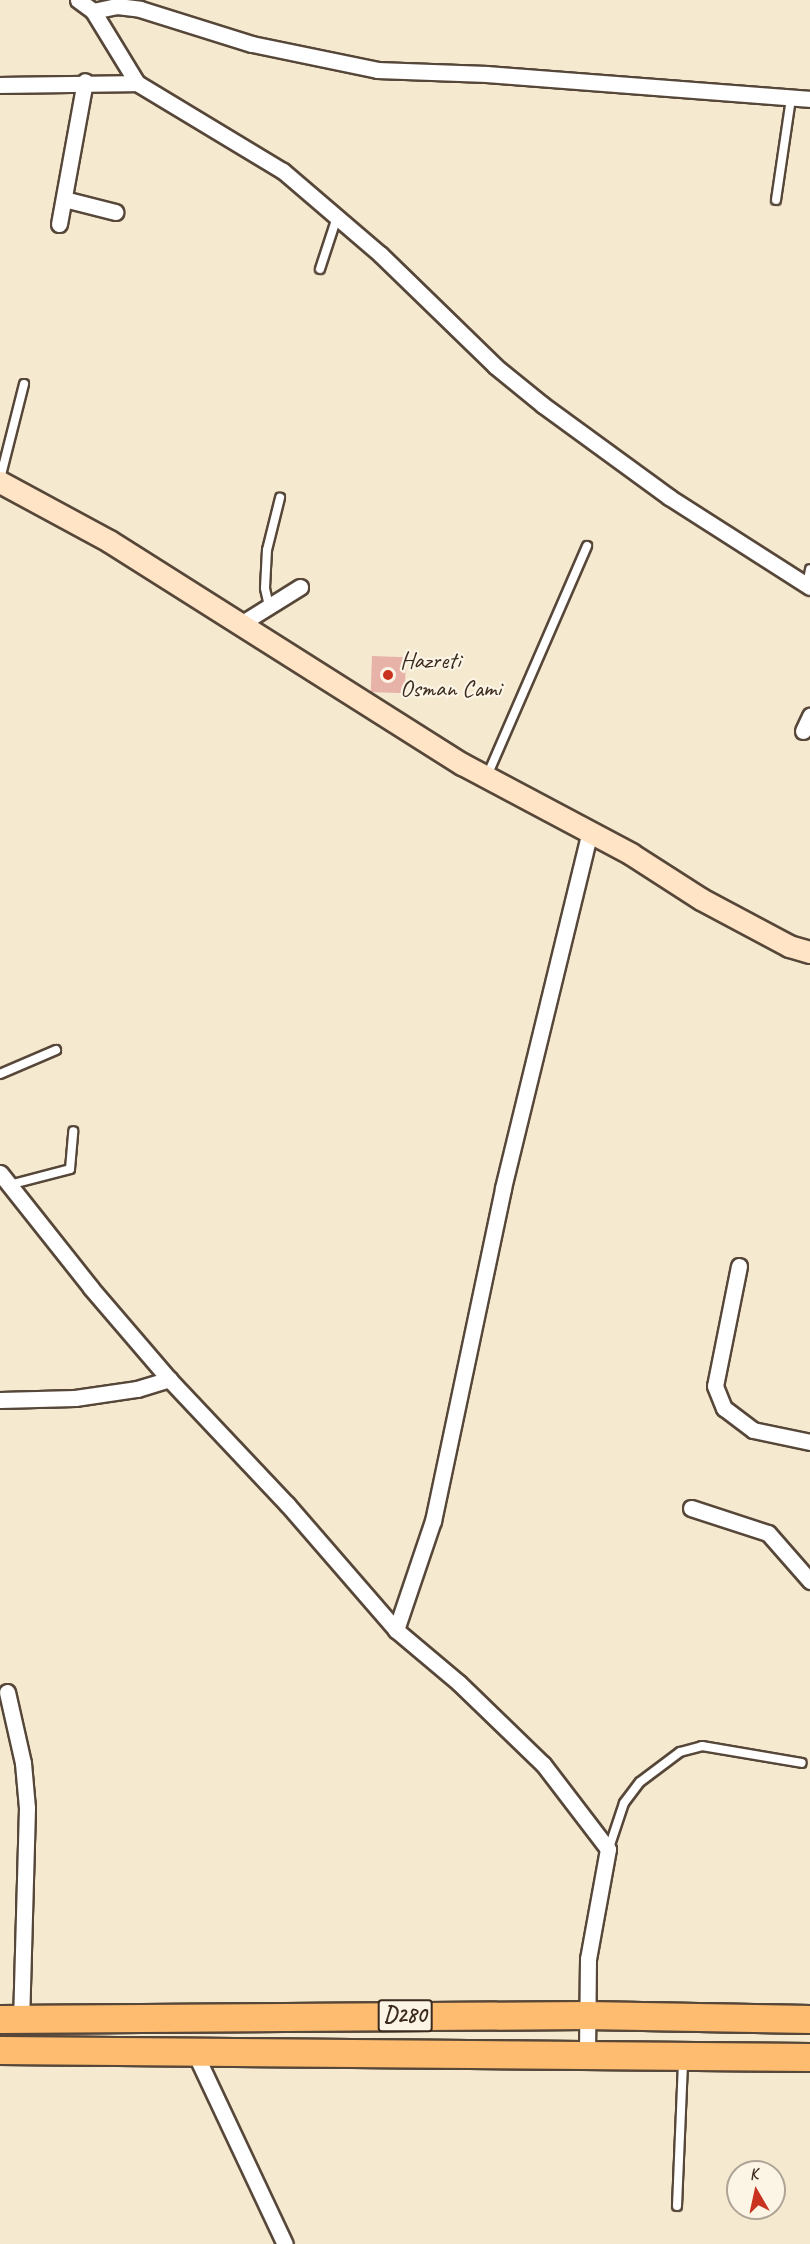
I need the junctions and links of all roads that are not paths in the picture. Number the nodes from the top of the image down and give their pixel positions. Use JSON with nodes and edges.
{"nodes":[{"id":1,"x":78,"y":0,"type":"edge"},
{"id":2,"x":95,"y":5,"type":"edge"},
{"id":3,"x":85,"y":81,"type":"junction"},
{"id":4,"x":137,"y":83,"type":"junction"},
{"id":5,"x":0,"y":85,"type":"edge"},
{"id":6,"x":791,"y":98,"type":"junction"},
{"id":7,"x":810,"y":99,"type":"edge"},
{"id":8,"x":64,"y":199,"type":"junction"},
{"id":9,"x":776,"y":200,"type":"dead end"},
{"id":10,"x":115,"y":212,"type":"dead end"},
{"id":11,"x":337,"y":217,"type":"junction"},
{"id":12,"x":59,"y":224,"type":"dead end"},
{"id":13,"x":320,"y":269,"type":"dead end"},
{"id":14,"x":24,"y":384,"type":"dead end"},
{"id":15,"x":0,"y":480,"type":"edge"},
{"id":16,"x":280,"y":498,"type":"dead end"},
{"id":17,"x":587,"y":546,"type":"dead end"},
{"id":18,"x":810,"y":569,"type":"edge"},
{"id":19,"x":808,"y":586,"type":"edge"},
{"id":20,"x":300,"y":587,"type":"dead end"},
{"id":21,"x":269,"y":606,"type":"junction"},
{"id":22,"x":239,"y":625,"type":"junction"},
{"id":23,"x":810,"y":716,"type":"edge"},
{"id":24,"x":803,"y":730,"type":"dead end"},
{"id":25,"x":487,"y":777,"type":"junction"},
{"id":26,"x":590,"y":832,"type":"junction"},
{"id":27,"x":810,"y":952,"type":"edge"},
{"id":28,"x":56,"y":1050,"type":"dead end"},
{"id":29,"x":0,"y":1074,"type":"edge"},
{"id":30,"x":73,"y":1131,"type":"dead end"},
{"id":31,"x":4,"y":1179,"type":"edge"},
{"id":32,"x":739,"y":1266,"type":"dead end"},
{"id":33,"x":169,"y":1379,"type":"junction"},
{"id":34,"x":0,"y":1400,"type":"edge"},
{"id":35,"x":810,"y":1442,"type":"edge"},
{"id":36,"x":691,"y":1508,"type":"dead end"},
{"id":37,"x":810,"y":1581,"type":"edge"},
{"id":38,"x":396,"y":1630,"type":"junction"},
{"id":39,"x":7,"y":1692,"type":"dead end"},
{"id":40,"x":802,"y":1763,"type":"dead end"},
{"id":41,"x":608,"y":1849,"type":"junction"},
{"id":42,"x":586,"y":2015,"type":"junction"},
{"id":43,"x":10,"y":2019,"type":"edge"},
{"id":44,"x":810,"y":2019,"type":"edge"},
{"id":45,"x":0,"y":2050,"type":"edge"},
{"id":46,"x":194,"y":2051,"type":"junction"},
{"id":47,"x":587,"y":2055,"type":"junction"},
{"id":48,"x":683,"y":2056,"type":"junction"},
{"id":49,"x":810,"y":2057,"type":"edge"},
{"id":50,"x":677,"y":2206,"type":"dead end"},
{"id":51,"x":285,"y":2244,"type":"edge"}],
"edges":[{"from":1,"to":2,"type":"street"},
{"from":2,"to":4,"type":"street"},
{"from":2,"to":6,"type":"street"},
{"from":3,"to":4,"type":"street"},
{"from":3,"to":5,"type":"street"},
{"from":3,"to":8,"type":"street"},
{"from":4,"to":11,"type":"street"},
{"from":6,"to":7,"type":"street"},
{"from":6,"to":9,"type":"lane"},
{"from":8,"to":10,"type":"street"},
{"from":8,"to":12,"type":"street"},
{"from":11,"to":13,"type":"lane"},
{"from":11,"to":19,"type":"street"},
{"from":14,"to":15,"type":"lane"},
{"from":15,"to":22,"type":"street"},
{"from":16,"to":21,"type":"lane"},
{"from":17,"to":25,"type":"lane"},
{"from":18,"to":19,"type":"lane"},
{"from":20,"to":21,"type":"street"},
{"from":21,"to":22,"type":"street"},
{"from":22,"to":25,"type":"street"},
{"from":23,"to":24,"type":"street"},
{"from":25,"to":26,"type":"street"},
{"from":26,"to":27,"type":"street"},
{"from":26,"to":38,"type":"street"},
{"from":28,"to":29,"type":"lane"},
{"from":30,"to":31,"type":"lane"},
{"from":31,"to":33,"type":"street"},
{"from":32,"to":35,"type":"street"},
{"from":33,"to":34,"type":"street"},
{"from":33,"to":38,"type":"street"},
{"from":36,"to":37,"type":"street"},
{"from":38,"to":41,"type":"street"},
{"from":39,"to":43,"type":"street"},
{"from":40,"to":41,"type":"lane"},
{"from":41,"to":42,"type":"street"},
{"from":42,"to":43,"type":"highway","number":"D280"},
{"from":42,"to":44,"type":"highway","number":"D280"},
{"from":42,"to":47,"type":"street"},
{"from":45,"to":46,"type":"highway","number":"D280"},
{"from":46,"to":47,"type":"highway","number":"D280"},
{"from":46,"to":51,"type":"street"},
{"from":47,"to":48,"type":"highway","number":"D280"},
{"from":48,"to":49,"type":"highway","number":"D280"},
{"from":48,"to":50,"type":"lane"}]}
